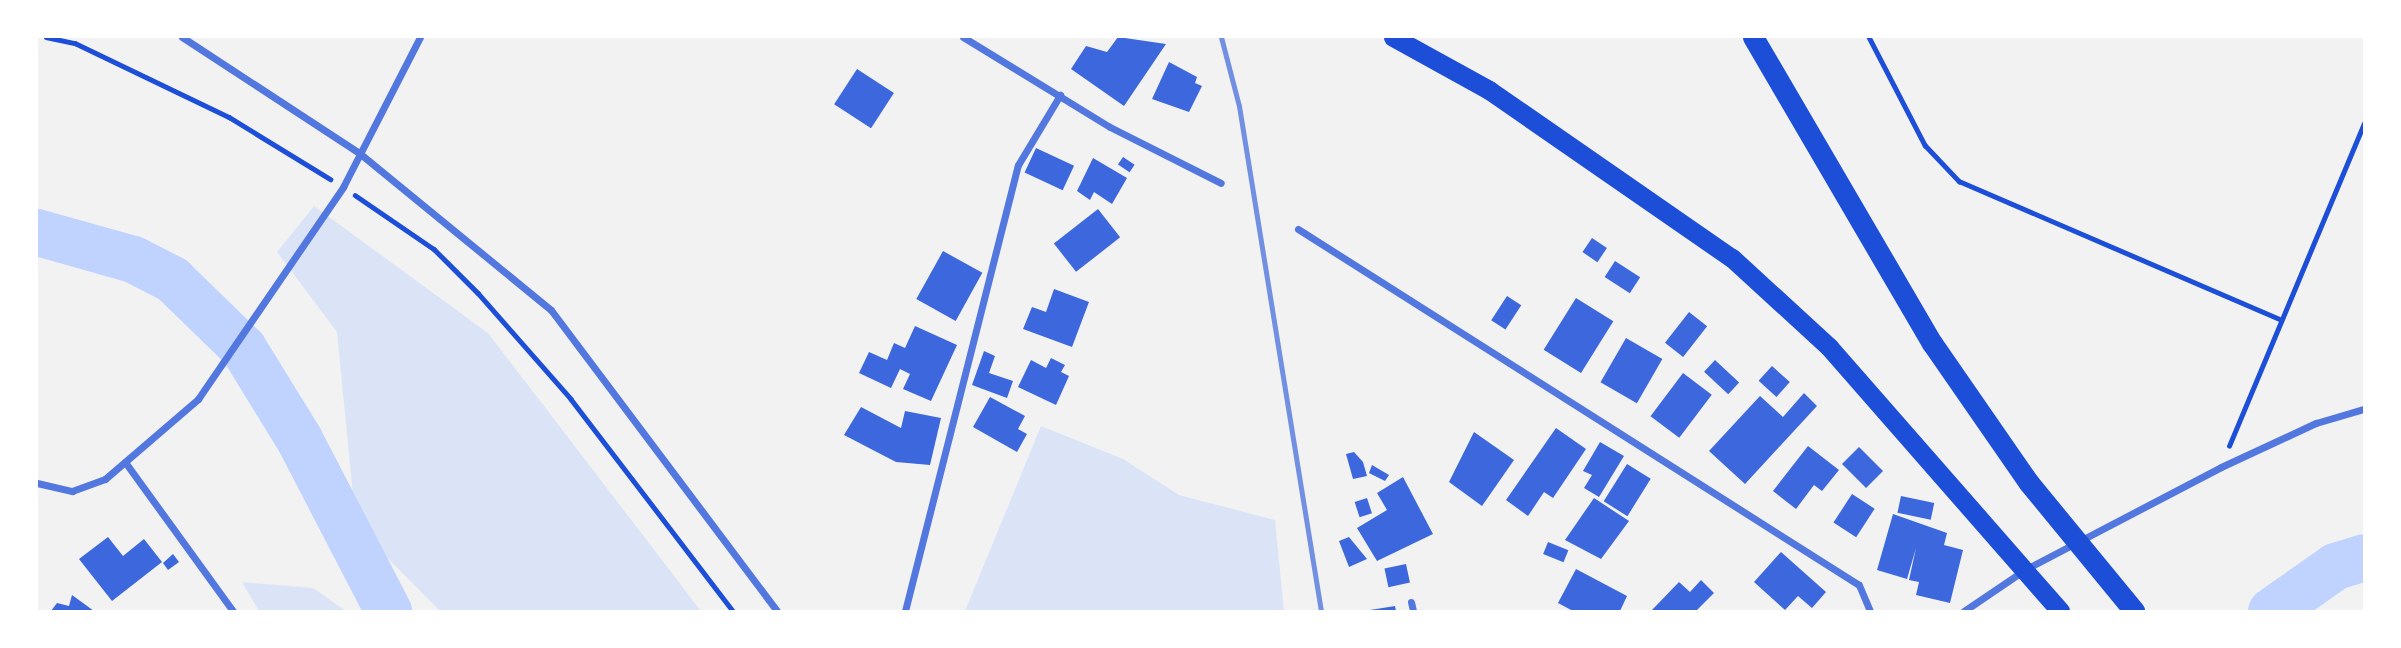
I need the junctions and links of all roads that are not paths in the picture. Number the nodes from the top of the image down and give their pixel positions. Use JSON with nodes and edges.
{"nodes":[{"id":1,"x":182,"y":37,"type":"edge"},
{"id":2,"x":420,"y":37,"type":"edge"},
{"id":3,"x":963,"y":37,"type":"edge"},
{"id":4,"x":1393,"y":37,"type":"edge"},
{"id":5,"x":1753,"y":37,"type":"edge"},
{"id":6,"x":1060,"y":95,"type":"junction"},
{"id":7,"x":358,"y":152,"type":"junction"},
{"id":8,"x":1222,"y":183,"type":"dead end"},
{"id":9,"x":1298,"y":229,"type":"dead end"},
{"id":10,"x":2364,"y":409,"type":"edge"},
{"id":11,"x":125,"y":462,"type":"junction"},
{"id":12,"x":37,"y":483,"type":"edge"},
{"id":13,"x":2032,"y":575,"type":"junction"},
{"id":14,"x":1411,"y":602,"type":"dead end"},
{"id":15,"x":233,"y":611,"type":"edge"},
{"id":16,"x":777,"y":611,"type":"edge"},
{"id":17,"x":905,"y":611,"type":"edge"},
{"id":18,"x":1413,"y":611,"type":"edge"},
{"id":19,"x":1870,"y":611,"type":"edge"},
{"id":20,"x":1964,"y":611,"type":"edge"},
{"id":21,"x":2060,"y":611,"type":"edge"},
{"id":22,"x":2134,"y":611,"type":"edge"}],
"edges":[{"from":1,"to":7,"type":"street"},
{"from":2,"to":7,"type":"street"},
{"from":3,"to":6,"type":"street"},
{"from":4,"to":13,"type":"highway"},
{"from":5,"to":22,"type":"highway"},
{"from":6,"to":8,"type":"street"},
{"from":6,"to":17,"type":"street"},
{"from":7,"to":11,"type":"street"},
{"from":7,"to":16,"type":"street"},
{"from":9,"to":19,"type":"street"},
{"from":10,"to":13,"type":"street"},
{"from":11,"to":12,"type":"street"},
{"from":11,"to":15,"type":"street"},
{"from":13,"to":20,"type":"street"},
{"from":13,"to":21,"type":"highway"},
{"from":14,"to":18,"type":"street"}]}
